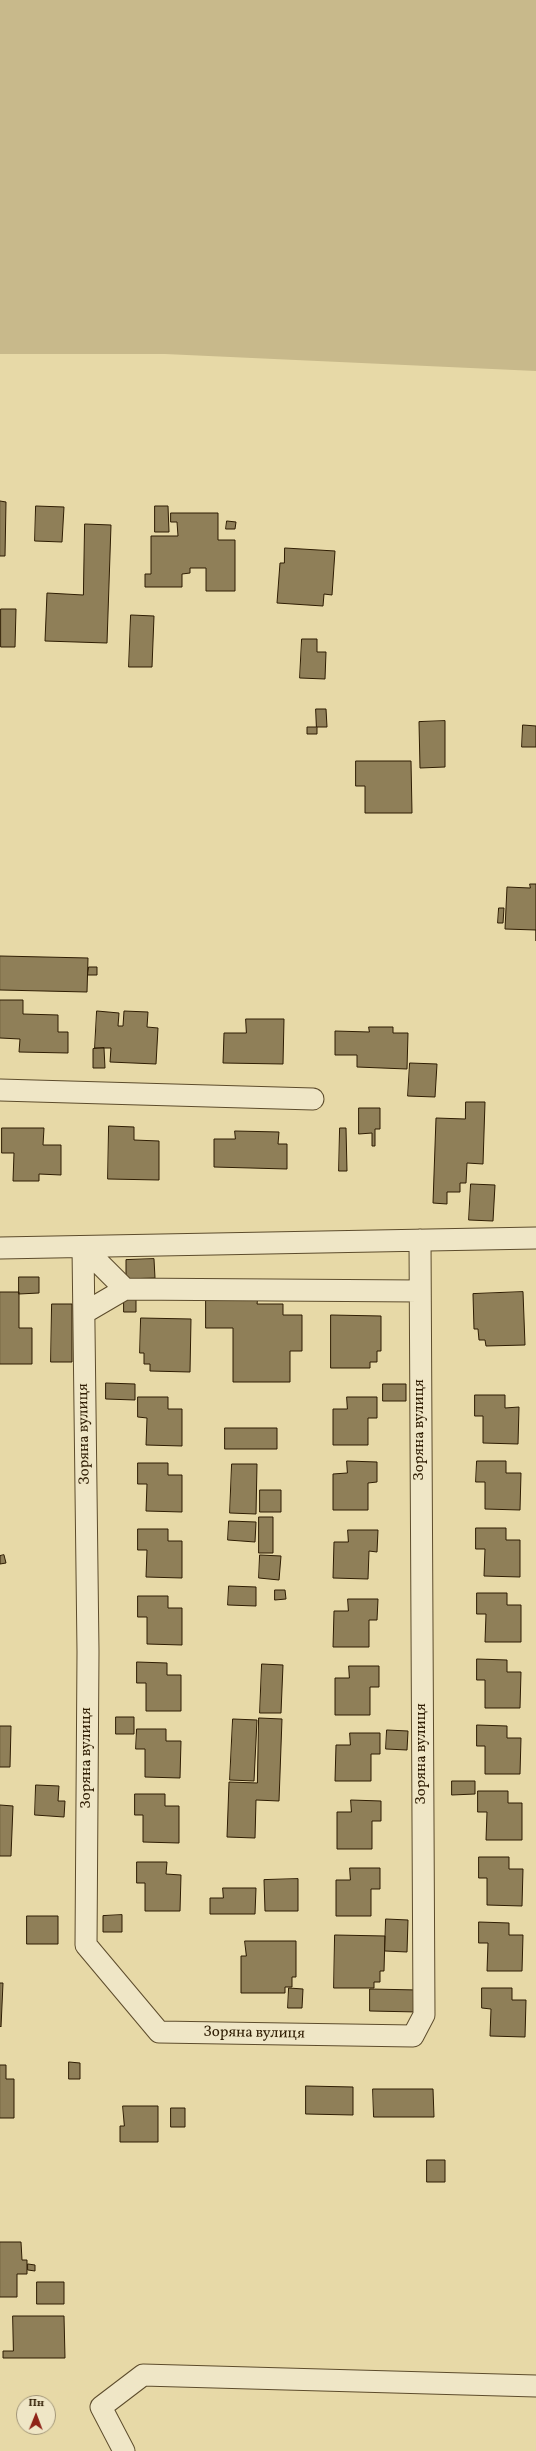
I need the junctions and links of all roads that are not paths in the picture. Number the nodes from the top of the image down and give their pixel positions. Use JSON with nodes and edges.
{"nodes":[{"id":1,"x":0,"y":1090,"type":"edge"},
{"id":2,"x":313,"y":1099,"type":"dead end"},
{"id":3,"x":536,"y":1238,"type":"edge"},
{"id":4,"x":420,"y":1240,"type":"junction"},
{"id":5,"x":83,"y":1247,"type":"junction"},
{"id":6,"x":0,"y":1248,"type":"edge"},
{"id":7,"x":125,"y":1289,"type":"junction"},
{"id":8,"x":419,"y":1291,"type":"junction"},
{"id":9,"x":84,"y":1313,"type":"junction"},
{"id":10,"x":536,"y":2386,"type":"edge"},
{"id":11,"x":124,"y":2451,"type":"edge"}],
"edges":[{"from":1,"to":2,"type":"street"},
{"from":3,"to":4,"type":"street"},
{"from":4,"to":5,"type":"street"},
{"from":4,"to":8,"type":"street","name":"Зоряна вулиця"},
{"from":5,"to":6,"type":"street"},
{"from":5,"to":7,"type":"street"},
{"from":5,"to":9,"type":"street","name":"Зоряна вулиця"},
{"from":7,"to":8,"type":"street"},
{"from":7,"to":9,"type":"street"},
{"from":8,"to":9,"type":"street","name":"Зоряна вулиця"},
{"from":10,"to":11,"type":"street"}]}
